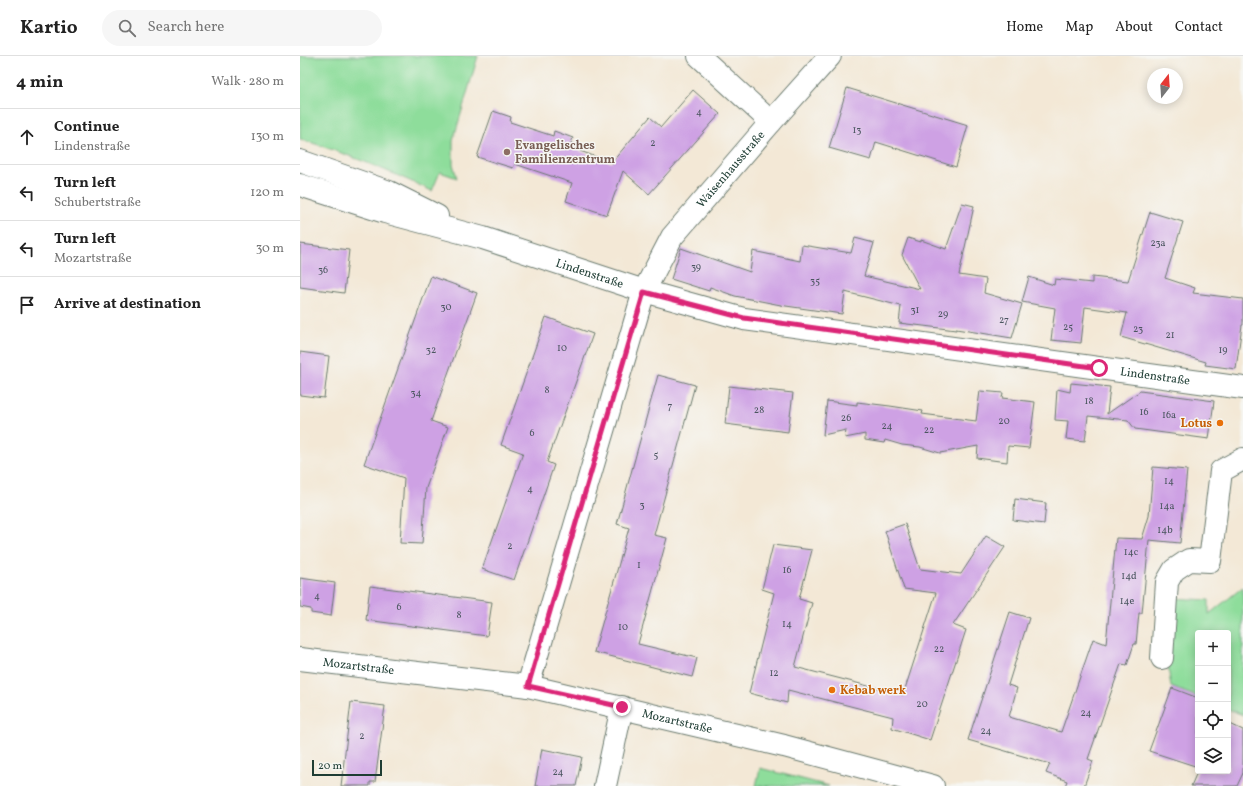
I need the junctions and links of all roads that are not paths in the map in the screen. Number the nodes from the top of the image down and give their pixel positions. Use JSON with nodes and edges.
{"nodes":[{"id":1,"x":699,"y":56,"type":"edge"},
{"id":2,"x":830,"y":56,"type":"edge"},
{"id":3,"x":771,"y":122,"type":"junction"},
{"id":4,"x":300,"y":161,"type":"edge"},
{"id":5,"x":300,"y":185,"type":"edge"},
{"id":6,"x":483,"y":238,"type":"junction"},
{"id":7,"x":644,"y":292,"type":"junction"},
{"id":8,"x":1243,"y":388,"type":"edge"},
{"id":9,"x":1243,"y":459,"type":"edge"},
{"id":10,"x":1162,"y":658,"type":"dead end"},
{"id":11,"x":300,"y":659,"type":"edge"},
{"id":12,"x":528,"y":686,"type":"junction"},
{"id":13,"x":622,"y":707,"type":"junction"},
{"id":14,"x":922,"y":785,"type":"edge"},
{"id":15,"x":605,"y":786,"type":"edge"}],
"edges":[{"from":1,"to":3,"type":"street"},
{"from":2,"to":3,"type":"street","name":"Waisenhausstraße"},
{"from":3,"to":7,"type":"street","name":"Waisenhausstraße"},
{"from":4,"to":6,"type":"street","name":"Lindenstraße"},
{"from":5,"to":6,"type":"street","name":"Lindenstraße"},
{"from":6,"to":7,"type":"street","name":"Lindenstraße"},
{"from":7,"to":8,"type":"street","name":"Lindenstraße"},
{"from":7,"to":12,"type":"street","name":"Waisenhausstraße"},
{"from":9,"to":10,"type":"street"},
{"from":11,"to":12,"type":"street","name":"Mozartstraße"},
{"from":12,"to":13,"type":"street","name":"Mozartstraße"},
{"from":13,"to":14,"type":"street","name":"Mozartstraße"},
{"from":13,"to":15,"type":"street"}]}
